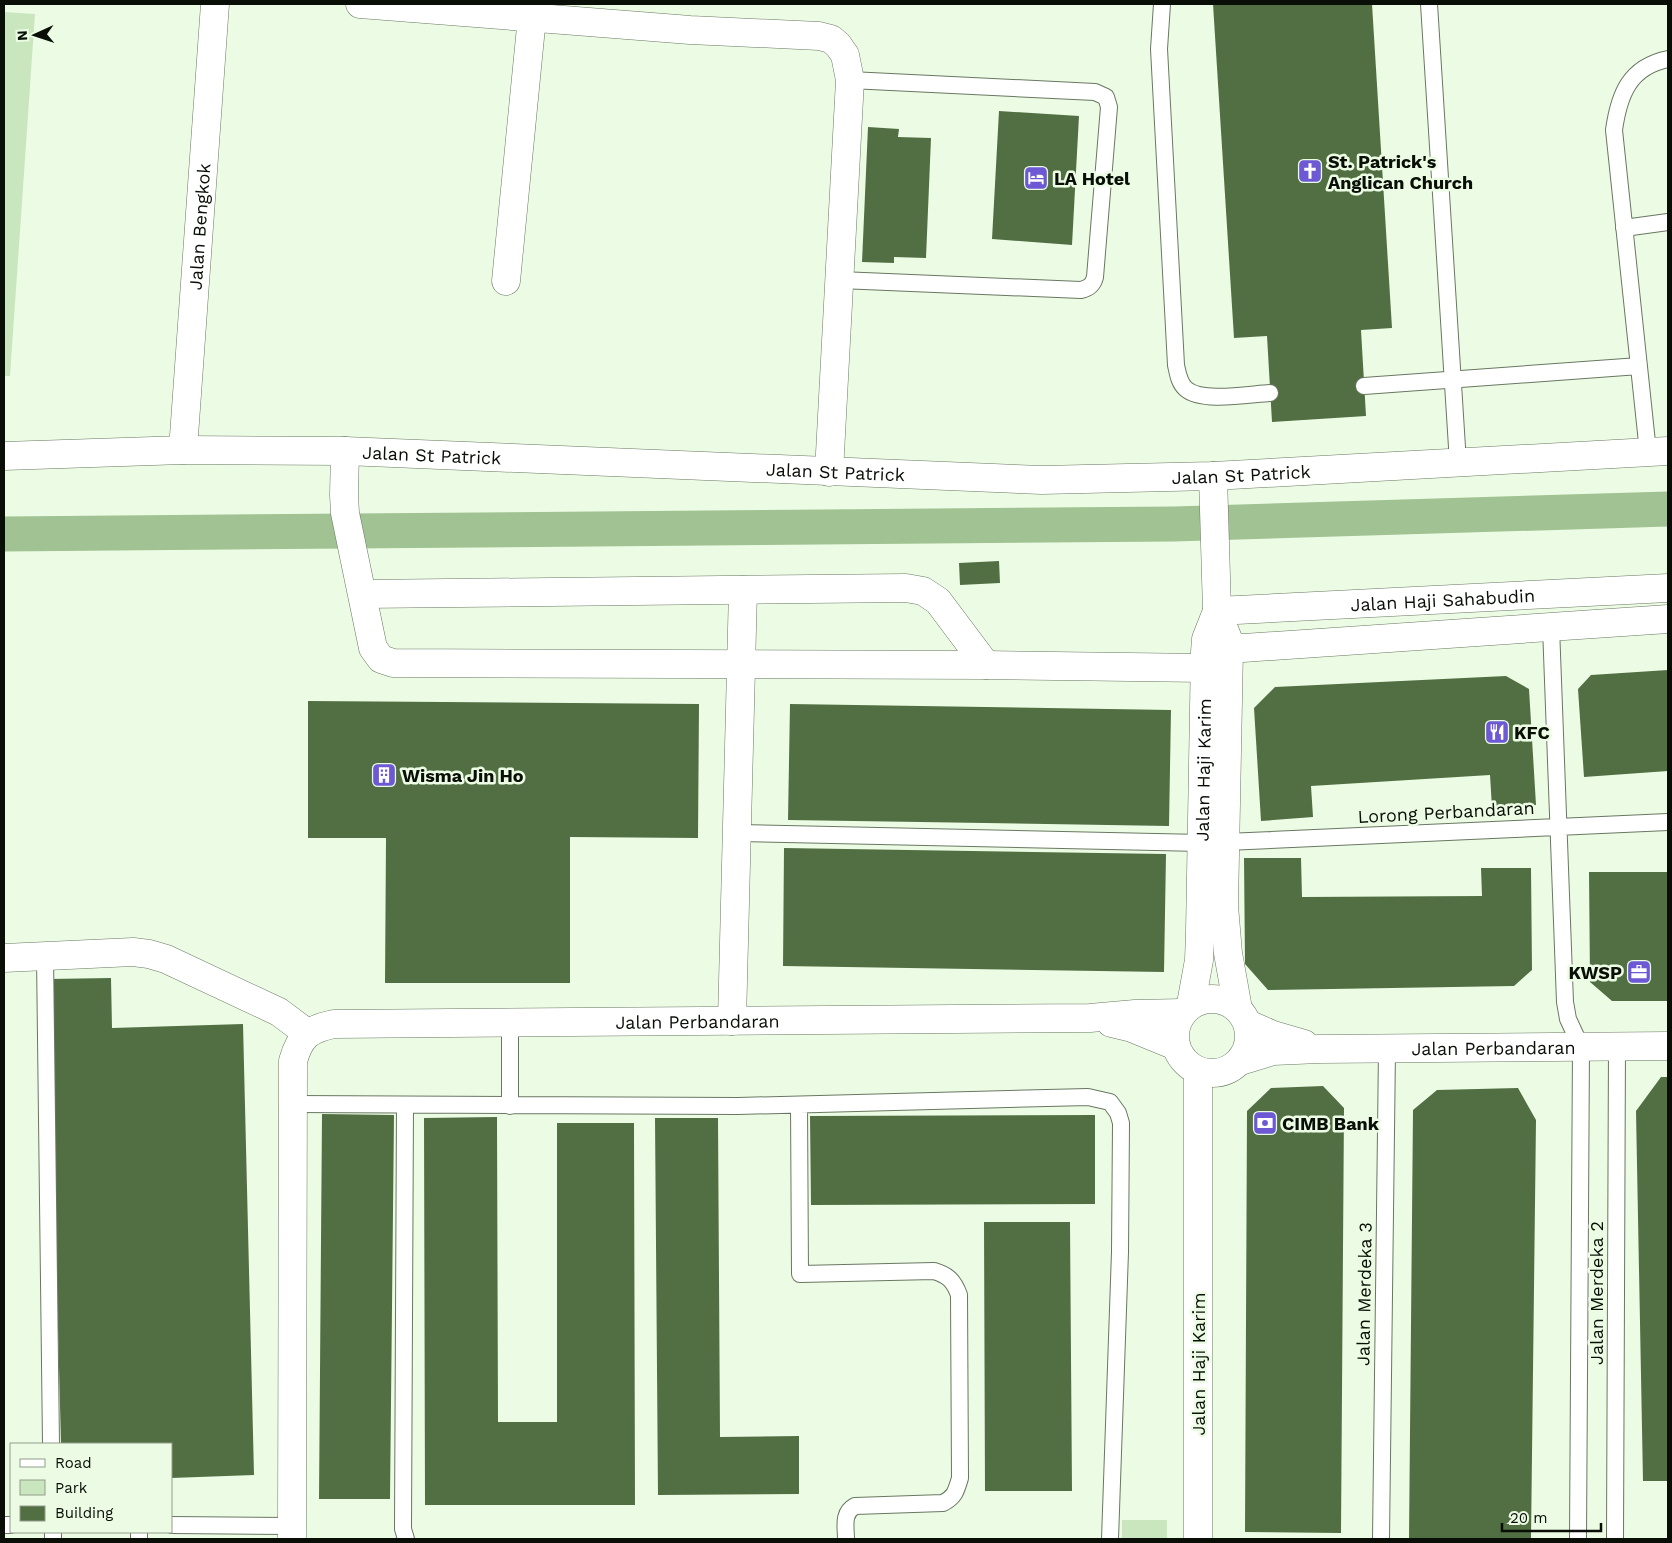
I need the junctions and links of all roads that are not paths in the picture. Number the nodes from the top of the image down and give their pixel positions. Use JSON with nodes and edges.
{"nodes":[{"id":1,"x":215,"y":4,"type":"edge"},
{"id":2,"x":360,"y":4,"type":"edge"},
{"id":3,"x":1162,"y":4,"type":"edge"},
{"id":4,"x":1429,"y":4,"type":"edge"},
{"id":5,"x":532,"y":17,"type":"junction"},
{"id":6,"x":1668,"y":59,"type":"edge"},
{"id":7,"x":850,"y":80,"type":"junction"},
{"id":8,"x":1668,"y":222,"type":"edge"},
{"id":9,"x":1624,"y":228,"type":"junction"},
{"id":10,"x":840,"y":280,"type":"junction"},
{"id":11,"x":506,"y":281,"type":"dead end"},
{"id":12,"x":1639,"y":366,"type":"junction"},
{"id":13,"x":1452,"y":380,"type":"junction"},
{"id":14,"x":1364,"y":386,"type":"dead end"},
{"id":15,"x":1270,"y":393,"type":"dead end"},
{"id":16,"x":183,"y":450,"type":"junction"},
{"id":17,"x":345,"y":451,"type":"junction"},
{"id":18,"x":1658,"y":451,"type":"edge"},
{"id":19,"x":4,"y":456,"type":"edge"},
{"id":20,"x":1458,"y":463,"type":"junction"},
{"id":21,"x":829,"y":472,"type":"junction"},
{"id":22,"x":1213,"y":476,"type":"junction"},
{"id":23,"x":1668,"y":588,"type":"edge"},
{"id":24,"x":742,"y":590,"type":"junction"},
{"id":25,"x":363,"y":594,"type":"junction"},
{"id":26,"x":1270,"y":609,"type":"junction"},
{"id":27,"x":1217,"y":612,"type":"junction"},
{"id":28,"x":1668,"y":618,"type":"edge"},
{"id":29,"x":1551,"y":627,"type":"junction"},
{"id":30,"x":1272,"y":646,"type":"junction"},
{"id":31,"x":1229,"y":649,"type":"junction"},
{"id":32,"x":741,"y":664,"type":"junction"},
{"id":33,"x":986,"y":665,"type":"junction"},
{"id":34,"x":1205,"y":668,"type":"junction"},
{"id":35,"x":1668,"y":822,"type":"edge"},
{"id":36,"x":1558,"y":827,"type":"junction"},
{"id":37,"x":737,"y":834,"type":"junction"},
{"id":38,"x":1214,"y":843,"type":"junction"},
{"id":39,"x":45,"y":956,"type":"junction"},
{"id":40,"x":4,"y":958,"type":"edge"},
{"id":41,"x":1187,"y":1009,"type":"junction"},
{"id":42,"x":1243,"y":1016,"type":"junction"},
{"id":43,"x":1090,"y":1018,"type":"junction"},
{"id":44,"x":732,"y":1021,"type":"junction"},
{"id":45,"x":510,"y":1022,"type":"junction"},
{"id":46,"x":307,"y":1033,"type":"junction"},
{"id":47,"x":1176,"y":1046,"type":"junction"},
{"id":48,"x":1617,"y":1046,"type":"junction"},
{"id":49,"x":1668,"y":1046,"type":"edge"},
{"id":50,"x":1581,"y":1047,"type":"junction"},
{"id":51,"x":1319,"y":1049,"type":"junction"},
{"id":52,"x":1387,"y":1049,"type":"junction"},
{"id":53,"x":1219,"y":1068,"type":"junction"},
{"id":54,"x":293,"y":1104,"type":"junction"},
{"id":55,"x":405,"y":1104,"type":"junction"},
{"id":56,"x":799,"y":1105,"type":"junction"},
{"id":57,"x":510,"y":1106,"type":"junction"},
{"id":58,"x":52,"y":1443,"type":"edge"},
{"id":59,"x":172,"y":1525,"type":"edge"},
{"id":60,"x":292,"y":1533,"type":"edge"},
{"id":61,"x":406,"y":1539,"type":"edge"},
{"id":62,"x":846,"y":1539,"type":"edge"},
{"id":63,"x":1110,"y":1539,"type":"edge"},
{"id":64,"x":1198,"y":1539,"type":"edge"},
{"id":65,"x":1381,"y":1539,"type":"edge"},
{"id":66,"x":1578,"y":1539,"type":"edge"},
{"id":67,"x":1615,"y":1539,"type":"edge"}],
"edges":[{"from":1,"to":16,"type":"street","name":"Jalan Bengkok"},
{"from":2,"to":5,"type":"street"},
{"from":3,"to":15,"type":"lane"},
{"from":4,"to":13,"type":"lane"},
{"from":5,"to":7,"type":"street"},
{"from":5,"to":11,"type":"street"},
{"from":6,"to":9,"type":"lane"},
{"from":7,"to":10,"type":"street"},
{"from":7,"to":10,"type":"lane"},
{"from":8,"to":9,"type":"lane"},
{"from":9,"to":12,"type":"lane"},
{"from":10,"to":21,"type":"street"},
{"from":12,"to":13,"type":"lane"},
{"from":12,"to":18,"type":"lane"},
{"from":13,"to":14,"type":"lane"},
{"from":13,"to":20,"type":"lane"},
{"from":16,"to":17,"type":"street","name":"Jalan St Patrick"},
{"from":16,"to":19,"type":"street","name":"Jalan St Patrick"},
{"from":17,"to":21,"type":"street","name":"Jalan St Patrick"},
{"from":17,"to":25,"type":"street"},
{"from":18,"to":20,"type":"street","name":"Jalan St Patrick"},
{"from":20,"to":22,"type":"street","name":"Jalan St Patrick"},
{"from":21,"to":22,"type":"street","name":"Jalan St Patrick"},
{"from":22,"to":27,"type":"street","name":"Jalan Haji Karim"},
{"from":23,"to":26,"type":"street","name":"Jalan Haji Sahabudin"},
{"from":24,"to":25,"type":"street"},
{"from":24,"to":32,"type":"street"},
{"from":24,"to":33,"type":"street"},
{"from":25,"to":32,"type":"street"},
{"from":26,"to":27,"type":"street","name":"Jalan Haji Sahabudin"},
{"from":26,"to":30,"type":"street"},
{"from":27,"to":31,"type":"street","name":"Jalan Haji Karim"},
{"from":27,"to":34,"type":"street","name":"Jalan Haji Karim"},
{"from":28,"to":29,"type":"street","name":"Jalan Haji Sahabudin"},
{"from":29,"to":30,"type":"street","name":"Jalan Haji Sahabudin"},
{"from":29,"to":36,"type":"lane"},
{"from":30,"to":31,"type":"street","name":"Jalan Haji Sahabudin"},
{"from":31,"to":38,"type":"street","name":"Jalan Haji Karim"},
{"from":32,"to":33,"type":"street"},
{"from":32,"to":37,"type":"street"},
{"from":33,"to":34,"type":"street"},
{"from":34,"to":38,"type":"street","name":"Jalan Haji Karim"},
{"from":35,"to":36,"type":"lane","name":"Lorong Perbandaran"},
{"from":36,"to":38,"type":"lane","name":"Lorong Perbandaran"},
{"from":36,"to":50,"type":"lane"},
{"from":37,"to":38,"type":"lane","name":"Lorong Perbandaran"},
{"from":37,"to":44,"type":"street"},
{"from":38,"to":41,"type":"street","name":"Jalan Haji Karim"},
{"from":38,"to":42,"type":"street","name":"Jalan Haji Karim"},
{"from":39,"to":40,"type":"street"},
{"from":39,"to":46,"type":"street"},
{"from":39,"to":58,"type":"lane"},
{"from":41,"to":42,"type":"street"},
{"from":41,"to":43,"type":"street","name":"Jalan Perbandaran"},
{"from":41,"to":47,"type":"street"},
{"from":42,"to":51,"type":"street","name":"Jalan Perbandaran"},
{"from":42,"to":53,"type":"street"},
{"from":43,"to":44,"type":"street","name":"Jalan Perbandaran"},
{"from":43,"to":47,"type":"street","name":"Jalan Perbandaran"},
{"from":44,"to":45,"type":"street","name":"Jalan Perbandaran"},
{"from":45,"to":46,"type":"street","name":"Jalan Perbandaran"},
{"from":45,"to":57,"type":"lane"},
{"from":46,"to":54,"type":"street"},
{"from":47,"to":53,"type":"street"},
{"from":48,"to":49,"type":"street","name":"Jalan Perbandaran"},
{"from":48,"to":50,"type":"street","name":"Jalan Perbandaran"},
{"from":48,"to":67,"type":"lane","name":"Jalan Merdeka 2"},
{"from":50,"to":52,"type":"street","name":"Jalan Perbandaran"},
{"from":50,"to":66,"type":"lane","name":"Jalan Merdeka 2"},
{"from":51,"to":52,"type":"street","name":"Jalan Perbandaran"},
{"from":51,"to":53,"type":"street","name":"Jalan Perbandaran"},
{"from":52,"to":65,"type":"lane","name":"Jalan Merdeka 3"},
{"from":53,"to":64,"type":"street","name":"Jalan Haji Karim"},
{"from":54,"to":55,"type":"lane"},
{"from":54,"to":60,"type":"street"},
{"from":55,"to":57,"type":"lane"},
{"from":55,"to":61,"type":"lane"},
{"from":56,"to":57,"type":"lane"},
{"from":56,"to":62,"type":"lane"},
{"from":56,"to":63,"type":"lane"},
{"from":59,"to":60,"type":"lane"}]}
